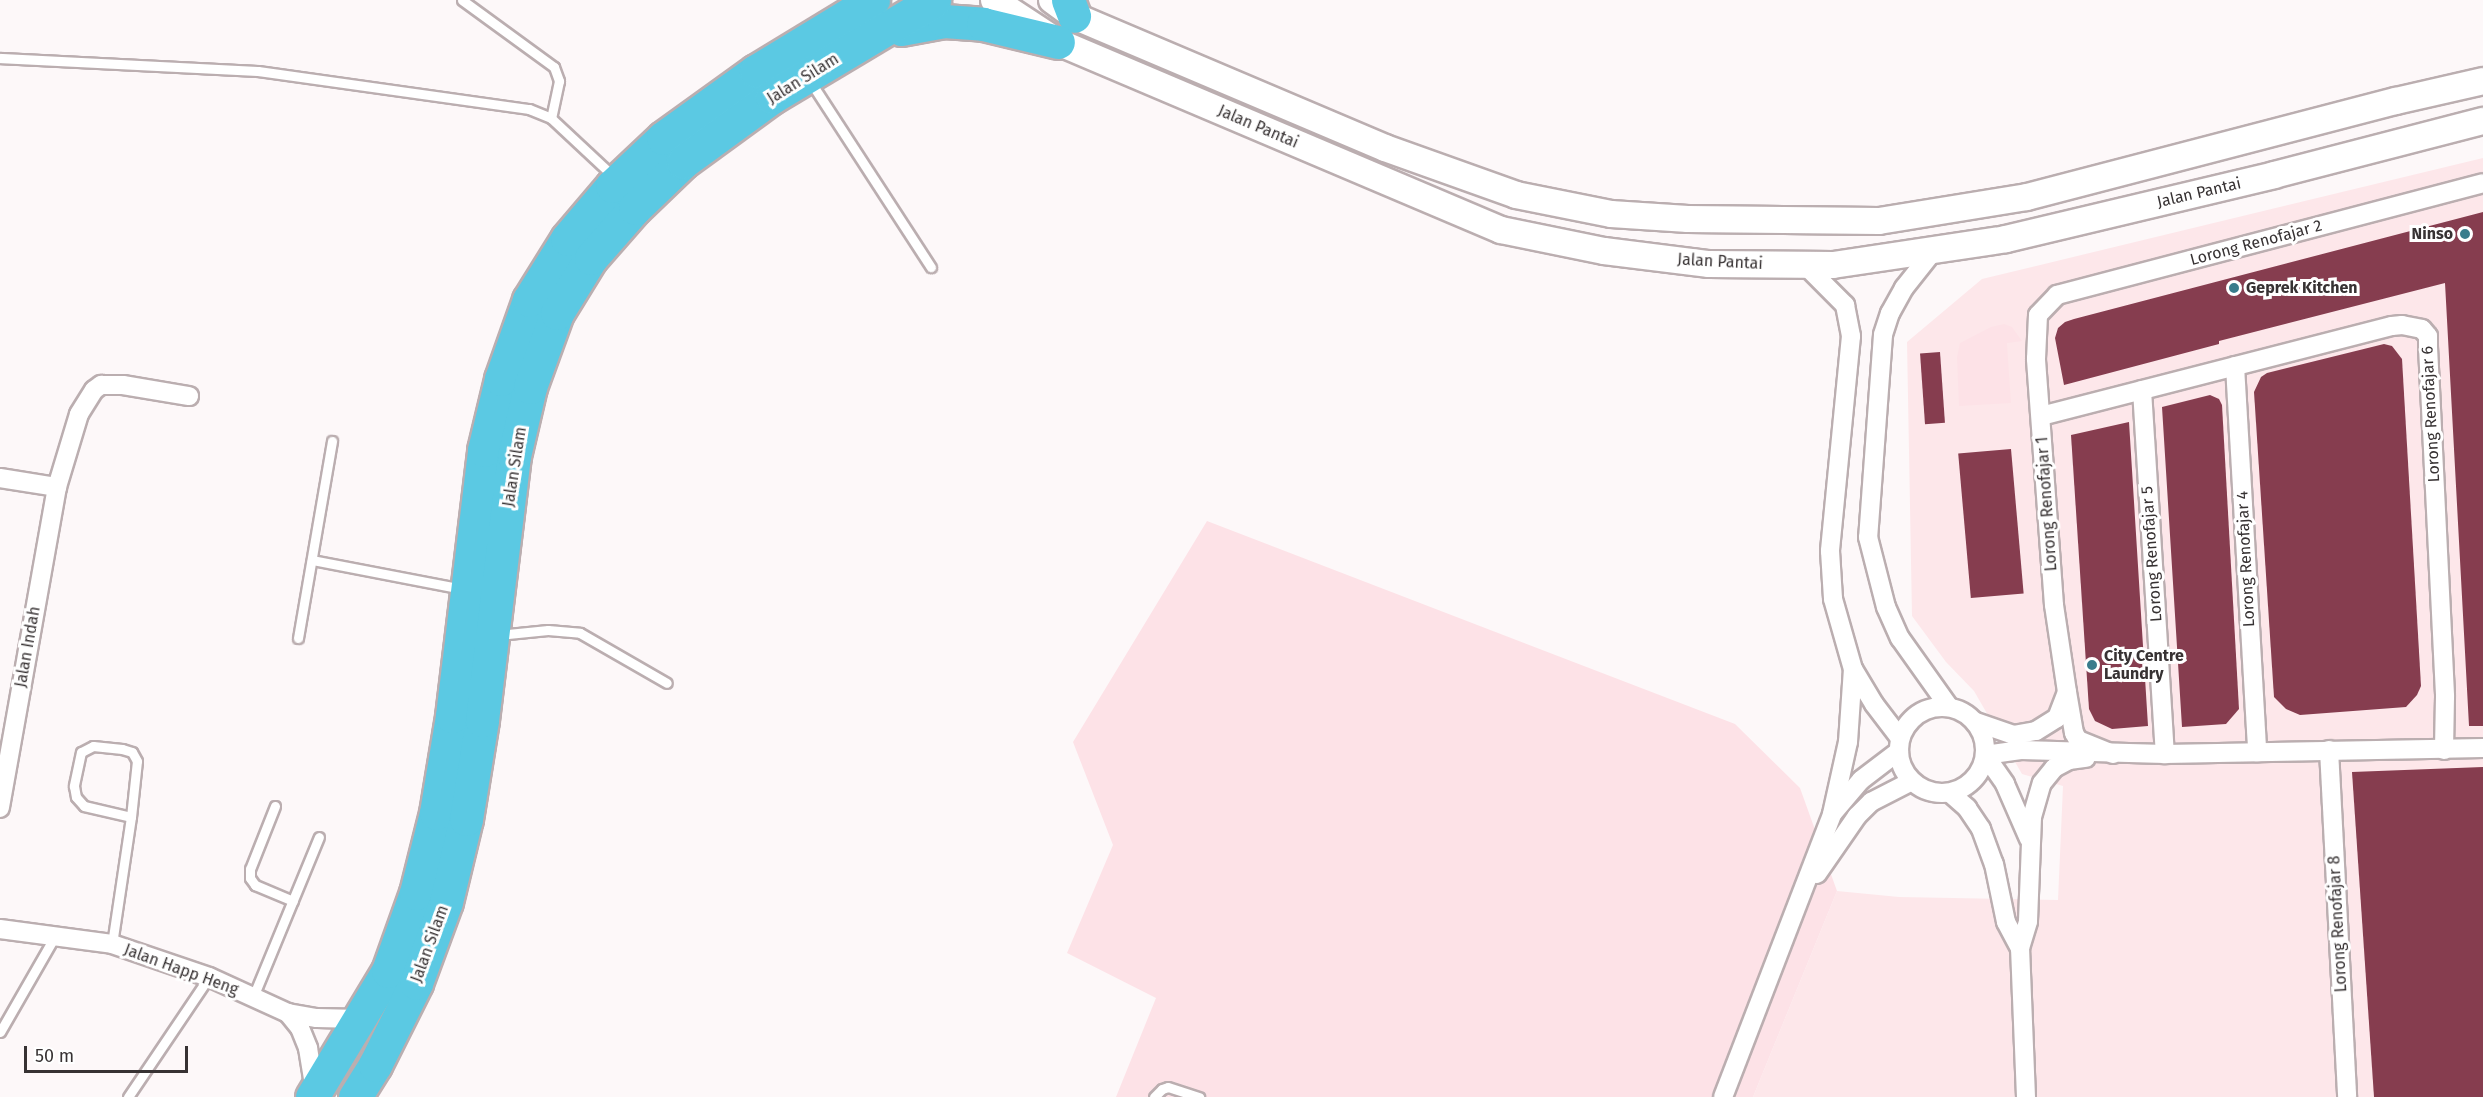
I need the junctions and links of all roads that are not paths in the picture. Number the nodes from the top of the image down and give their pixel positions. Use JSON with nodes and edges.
{"nodes":[{"id":1,"x":462,"y":0,"type":"edge"},
{"id":2,"x":873,"y":0,"type":"edge"},
{"id":3,"x":934,"y":0,"type":"edge"},
{"id":4,"x":994,"y":0,"type":"edge"},
{"id":5,"x":1063,"y":15,"type":"edge"},
{"id":6,"x":879,"y":32,"type":"junction"},
{"id":7,"x":0,"y":58,"type":"edge"},
{"id":8,"x":807,"y":76,"type":"junction"},
{"id":9,"x":2483,"y":81,"type":"edge"},
{"id":10,"x":551,"y":118,"type":"junction"},
{"id":11,"x":2483,"y":121,"type":"edge"},
{"id":12,"x":618,"y":181,"type":"junction"},
{"id":13,"x":2483,"y":183,"type":"edge"},
{"id":14,"x":1935,"y":249,"type":"junction"},
{"id":15,"x":1805,"y":265,"type":"junction"},
{"id":16,"x":931,"y":267,"type":"dead end"},
{"id":17,"x":2038,"y":315,"type":"joint"},
{"id":18,"x":2235,"y":366,"type":"junction"},
{"id":19,"x":2142,"y":390,"type":"junction"},
{"id":20,"x":189,"y":396,"type":"dead end"},
{"id":21,"x":2040,"y":416,"type":"junction"},
{"id":22,"x":332,"y":441,"type":"dead end"},
{"id":23,"x":0,"y":478,"type":"edge"},
{"id":24,"x":57,"y":487,"type":"junction"},
{"id":25,"x":312,"y":560,"type":"junction"},
{"id":26,"x":467,"y":590,"type":"junction"},
{"id":27,"x":493,"y":635,"type":"junction"},
{"id":28,"x":298,"y":638,"type":"dead end"},
{"id":29,"x":1853,"y":669,"type":"junction"},
{"id":30,"x":667,"y":683,"type":"dead end"},
{"id":31,"x":2067,"y":692,"type":"junction"},
{"id":32,"x":1949,"y":707,"type":"junction"},
{"id":33,"x":1976,"y":722,"type":"junction"},
{"id":34,"x":1900,"y":744,"type":"junction"},
{"id":35,"x":2483,"y":748,"type":"edge"},
{"id":36,"x":2329,"y":750,"type":"junction"},
{"id":37,"x":2444,"y":750,"type":"junction"},
{"id":38,"x":2257,"y":752,"type":"junction"},
{"id":39,"x":2113,"y":754,"type":"junction"},
{"id":40,"x":2165,"y":754,"type":"junction"},
{"id":41,"x":1985,"y":756,"type":"junction"},
{"id":42,"x":1912,"y":781,"type":"junction"},
{"id":43,"x":1950,"y":793,"type":"junction"},
{"id":44,"x":275,"y":806,"type":"dead end"},
{"id":45,"x":0,"y":808,"type":"edge"},
{"id":46,"x":1832,"y":814,"type":"junction"},
{"id":47,"x":131,"y":817,"type":"junction"},
{"id":48,"x":320,"y":837,"type":"dead end"},
{"id":49,"x":2031,"y":843,"type":"junction"},
{"id":50,"x":1802,"y":898,"type":"junction"},
{"id":51,"x":293,"y":902,"type":"junction"},
{"id":52,"x":0,"y":928,"type":"edge"},
{"id":53,"x":56,"y":936,"type":"junction"},
{"id":54,"x":112,"y":944,"type":"junction"},
{"id":55,"x":2020,"y":948,"type":"junction"},
{"id":56,"x":209,"y":977,"type":"junction"},
{"id":57,"x":253,"y":997,"type":"junction"},
{"id":58,"x":288,"y":1012,"type":"junction"},
{"id":59,"x":359,"y":1019,"type":"junction"},
{"id":60,"x":0,"y":1032,"type":"edge"},
{"id":61,"x":314,"y":1094,"type":"edge"},
{"id":62,"x":128,"y":1097,"type":"edge"},
{"id":63,"x":355,"y":1097,"type":"edge"},
{"id":64,"x":1154,"y":1097,"type":"edge"},
{"id":65,"x":1199,"y":1097,"type":"edge"},
{"id":66,"x":1723,"y":1097,"type":"edge"},
{"id":67,"x":2026,"y":1097,"type":"edge"},
{"id":68,"x":2347,"y":1097,"type":"edge"}],
"edges":[{"from":1,"to":10,"type":"lane"},
{"from":2,"to":12,"type":"highway","name":"Jalan Silam"},
{"from":3,"to":6,"type":"highway","name":"Jalan Silam"},
{"from":4,"to":5,"type":"street","name":"Jalan Pantai"},
{"from":5,"to":6,"type":"highway"},
{"from":5,"to":9,"type":"street","name":"Jalan Pantai"},
{"from":5,"to":15,"type":"street","name":"Jalan Pantai"},
{"from":6,"to":8,"type":"highway","name":"Jalan Silam"},
{"from":7,"to":10,"type":"lane"},
{"from":8,"to":16,"type":"lane"},
{"from":8,"to":27,"type":"highway","name":"Jalan Silam"},
{"from":10,"to":12,"type":"lane"},
{"from":11,"to":14,"type":"street","name":"Jalan Pantai"},
{"from":12,"to":26,"type":"highway","name":"Jalan Silam"},
{"from":13,"to":17,"type":"street","name":"Lorong Renofajar 2"},
{"from":14,"to":15,"type":"street","name":"Jalan Pantai"},
{"from":14,"to":32,"type":"street"},
{"from":15,"to":29,"type":"street"},
{"from":17,"to":21,"type":"street","name":"Lorong Renofajar 1"},
{"from":18,"to":19,"type":"street","name":"Lorong Renofajar 6"},
{"from":18,"to":37,"type":"street","name":"Lorong Renofajar 6"},
{"from":18,"to":38,"type":"street","name":"Lorong Renofajar 4"},
{"from":19,"to":21,"type":"street","name":"Lorong Renofajar 6"},
{"from":19,"to":40,"type":"street","name":"Lorong Renofajar 5"},
{"from":20,"to":24,"type":"street","name":"Jalan Indah"},
{"from":21,"to":31,"type":"street","name":"Lorong Renofajar 1"},
{"from":22,"to":25,"type":"lane"},
{"from":23,"to":24,"type":"street"},
{"from":24,"to":45,"type":"street","name":"Jalan Indah"},
{"from":25,"to":26,"type":"lane"},
{"from":25,"to":28,"type":"lane"},
{"from":26,"to":59,"type":"highway","name":"Jalan Silam"},
{"from":27,"to":30,"type":"lane"},
{"from":27,"to":63,"type":"highway","name":"Jalan Silam"},
{"from":29,"to":34,"type":"street"},
{"from":29,"to":46,"type":"street"},
{"from":31,"to":33,"type":"street"},
{"from":31,"to":39,"type":"street","name":"Lorong Renofajar 1"},
{"from":32,"to":33,"type":"street"},
{"from":32,"to":34,"type":"street"},
{"from":33,"to":41,"type":"street"},
{"from":34,"to":42,"type":"street"},
{"from":34,"to":46,"type":"street"},
{"from":35,"to":37,"type":"street"},
{"from":36,"to":37,"type":"street"},
{"from":36,"to":38,"type":"street"},
{"from":36,"to":68,"type":"street","name":"Lorong Renofajar 8"},
{"from":38,"to":40,"type":"street"},
{"from":39,"to":40,"type":"street"},
{"from":39,"to":41,"type":"street"},
{"from":39,"to":49,"type":"street"},
{"from":41,"to":43,"type":"street"},
{"from":41,"to":49,"type":"street"},
{"from":42,"to":43,"type":"street"},
{"from":42,"to":50,"type":"street"},
{"from":43,"to":55,"type":"street"},
{"from":44,"to":51,"type":"lane"},
{"from":46,"to":50,"type":"street"},
{"from":47,"to":47,"type":"lane"},
{"from":47,"to":54,"type":"lane"},
{"from":48,"to":51,"type":"lane"},
{"from":49,"to":55,"type":"street"},
{"from":50,"to":66,"type":"street"},
{"from":51,"to":57,"type":"lane"},
{"from":52,"to":53,"type":"street","name":"Jalan Happ Heng"},
{"from":53,"to":54,"type":"street","name":"Jalan Happ Heng"},
{"from":53,"to":60,"type":"lane"},
{"from":54,"to":56,"type":"street","name":"Jalan Happ Heng"},
{"from":55,"to":67,"type":"street"},
{"from":56,"to":57,"type":"street","name":"Jalan Happ Heng"},
{"from":56,"to":62,"type":"lane"},
{"from":57,"to":58,"type":"street","name":"Jalan Happ Heng"},
{"from":58,"to":59,"type":"street","name":"Jalan Happ Heng"},
{"from":58,"to":61,"type":"street"},
{"from":59,"to":61,"type":"highway","name":"Jalan Silam"},
{"from":64,"to":65,"type":"lane"}]}
